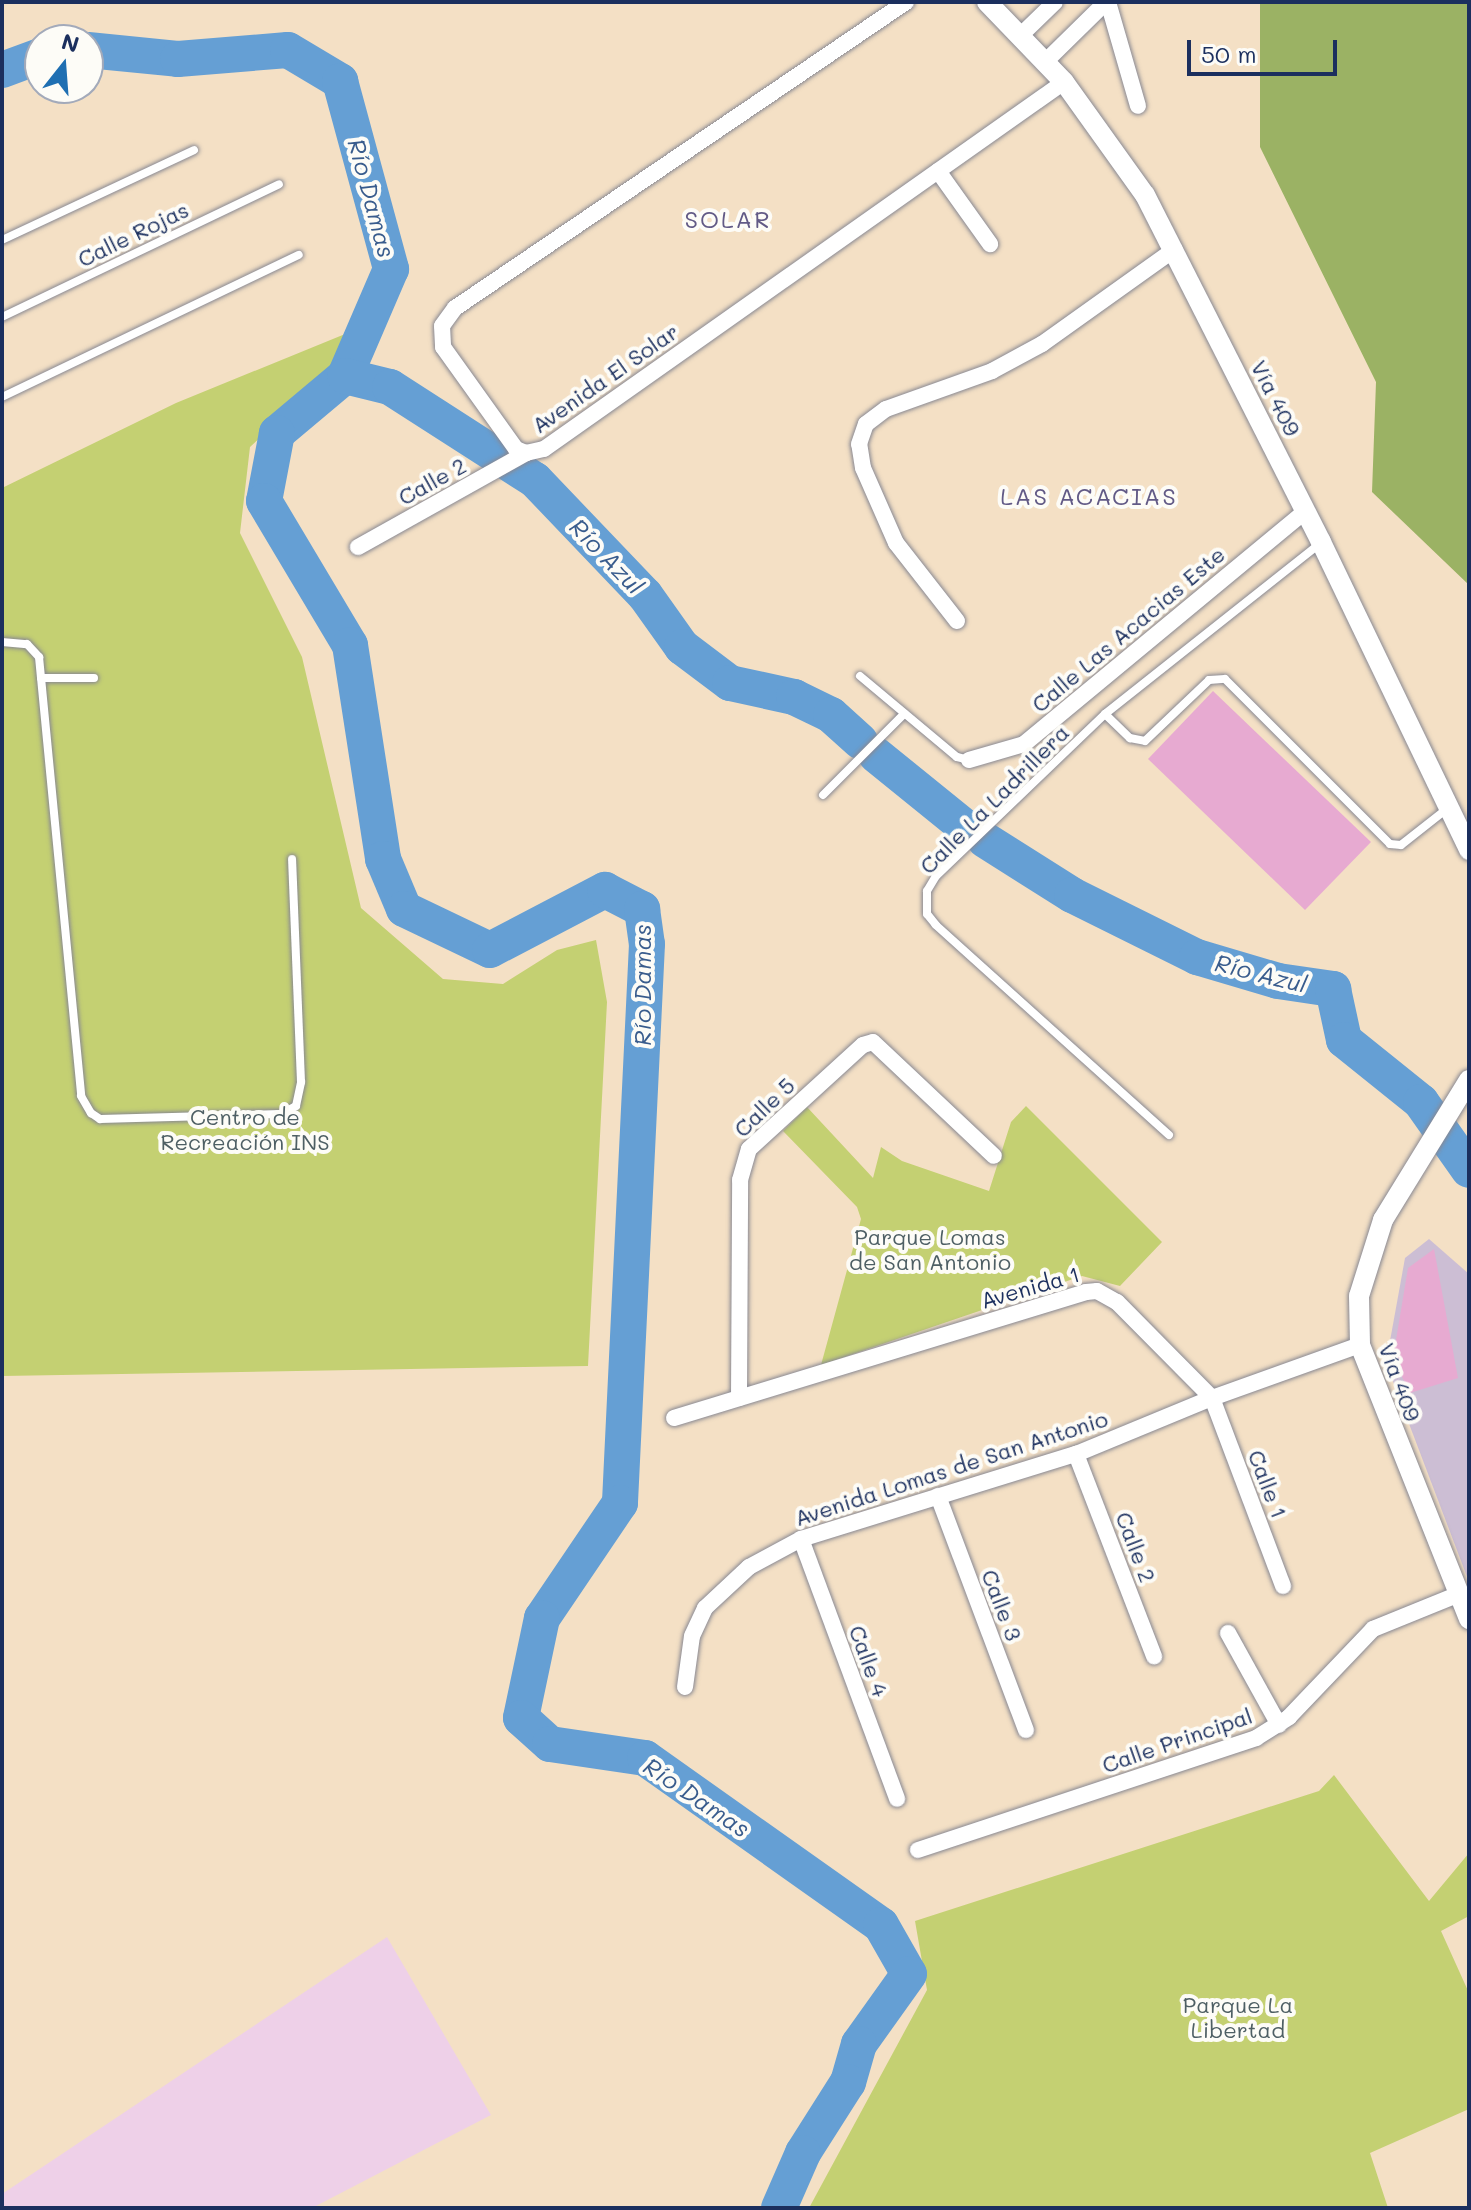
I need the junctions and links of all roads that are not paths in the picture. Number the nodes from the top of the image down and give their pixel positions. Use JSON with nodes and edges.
{"nodes":[{"id":1,"x":906,"y":2,"type":"edge"},
{"id":2,"x":987,"y":2,"type":"edge"},
{"id":3,"x":1055,"y":2,"type":"edge"},
{"id":4,"x":1107,"y":2,"type":"edge"},
{"id":5,"x":1021,"y":35,"type":"junction"},
{"id":6,"x":1045,"y":62,"type":"junction"},
{"id":7,"x":1064,"y":82,"type":"junction"},
{"id":8,"x":1138,"y":106,"type":"dead end"},
{"id":9,"x":194,"y":150,"type":"dead end"},
{"id":10,"x":938,"y":171,"type":"junction"},
{"id":11,"x":279,"y":184,"type":"dead end"},
{"id":12,"x":2,"y":240,"type":"edge"},
{"id":13,"x":990,"y":244,"type":"dead end"},
{"id":14,"x":1175,"y":249,"type":"junction"},
{"id":15,"x":299,"y":255,"type":"dead end"},
{"id":16,"x":2,"y":317,"type":"edge"},
{"id":17,"x":2,"y":397,"type":"edge"},
{"id":18,"x":522,"y":456,"type":"junction"},
{"id":19,"x":1306,"y":511,"type":"junction"},
{"id":20,"x":1321,"y":542,"type":"junction"},
{"id":21,"x":358,"y":547,"type":"dead end"},
{"id":22,"x":957,"y":621,"type":"dead end"},
{"id":23,"x":2,"y":642,"type":"edge"},
{"id":24,"x":860,"y":676,"type":"dead end"},
{"id":25,"x":41,"y":678,"type":"junction"},
{"id":26,"x":94,"y":678,"type":"dead end"},
{"id":27,"x":904,"y":714,"type":"junction"},
{"id":28,"x":1105,"y":714,"type":"junction"},
{"id":29,"x":969,"y":760,"type":"joint"},
{"id":30,"x":823,"y":795,"type":"dead end"},
{"id":31,"x":1451,"y":805,"type":"junction"},
{"id":32,"x":1469,"y":850,"type":"edge"},
{"id":33,"x":292,"y":859,"type":"dead end"},
{"id":34,"x":1469,"y":1080,"type":"edge"},
{"id":35,"x":1169,"y":1135,"type":"dead end"},
{"id":36,"x":994,"y":1156,"type":"dead end"},
{"id":37,"x":1360,"y":1345,"type":"junction"},
{"id":38,"x":739,"y":1398,"type":"junction"},
{"id":39,"x":1212,"y":1398,"type":"junction"},
{"id":40,"x":674,"y":1418,"type":"dead end"},
{"id":41,"x":1076,"y":1454,"type":"junction"},
{"id":42,"x":938,"y":1496,"type":"junction"},
{"id":43,"x":801,"y":1539,"type":"junction"},
{"id":44,"x":1283,"y":1586,"type":"dead end"},
{"id":45,"x":1459,"y":1594,"type":"junction"},
{"id":46,"x":1469,"y":1619,"type":"edge"},
{"id":47,"x":1228,"y":1633,"type":"dead end"},
{"id":48,"x":1154,"y":1656,"type":"dead end"},
{"id":49,"x":685,"y":1687,"type":"dead end"},
{"id":50,"x":1279,"y":1725,"type":"junction"},
{"id":51,"x":1026,"y":1730,"type":"dead end"},
{"id":52,"x":897,"y":1799,"type":"dead end"},
{"id":53,"x":918,"y":1850,"type":"dead end"}],
"edges":[{"from":1,"to":18,"type":"street","name":"Avenida El Solar"},
{"from":2,"to":5,"type":"street","name":"Vía 409"},
{"from":3,"to":5,"type":"street"},
{"from":4,"to":6,"type":"street"},
{"from":4,"to":8,"type":"street"},
{"from":5,"to":6,"type":"street","name":"Vía 409"},
{"from":6,"to":7,"type":"street","name":"Vía 409"},
{"from":7,"to":10,"type":"street","name":"Avenida El Solar"},
{"from":7,"to":14,"type":"street","name":"Vía 409"},
{"from":9,"to":12,"type":"lane"},
{"from":10,"to":13,"type":"street"},
{"from":10,"to":18,"type":"street","name":"Avenida El Solar"},
{"from":11,"to":16,"type":"lane","name":"Calle Rojas"},
{"from":14,"to":19,"type":"street","name":"Vía 409"},
{"from":14,"to":22,"type":"street"},
{"from":15,"to":17,"type":"lane"},
{"from":18,"to":21,"type":"street","name":"Calle 2"},
{"from":19,"to":20,"type":"street","name":"Vía 409"},
{"from":19,"to":29,"type":"street","name":"Calle Las Acacias Este"},
{"from":20,"to":28,"type":"lane","name":"Calle La Ladrillera"},
{"from":20,"to":31,"type":"street","name":"Vía 409"},
{"from":23,"to":25,"type":"lane"},
{"from":24,"to":27,"type":"lane"},
{"from":25,"to":26,"type":"lane"},
{"from":25,"to":33,"type":"lane"},
{"from":27,"to":29,"type":"lane"},
{"from":27,"to":30,"type":"lane"},
{"from":28,"to":31,"type":"lane"},
{"from":28,"to":35,"type":"lane","name":"Calle La Ladrillera"},
{"from":31,"to":32,"type":"street","name":"Vía 409"},
{"from":34,"to":37,"type":"street","name":"Vía 409"},
{"from":36,"to":38,"type":"street","name":"Calle 5"},
{"from":37,"to":39,"type":"street"},
{"from":37,"to":45,"type":"street","name":"Vía 409"},
{"from":38,"to":39,"type":"street","name":"Avenida 1"},
{"from":38,"to":40,"type":"street","name":"Avenida 1"},
{"from":39,"to":41,"type":"street","name":"Avenida Lomas de San Antonio"},
{"from":39,"to":44,"type":"street","name":"Calle 1"},
{"from":41,"to":42,"type":"street","name":"Avenida Lomas de San Antonio"},
{"from":41,"to":48,"type":"street","name":"Calle 2"},
{"from":42,"to":43,"type":"street","name":"Avenida Lomas de San Antonio"},
{"from":42,"to":51,"type":"street","name":"Calle 3"},
{"from":43,"to":49,"type":"street","name":"Avenida Lomas de San Antonio"},
{"from":43,"to":52,"type":"street","name":"Calle 4"},
{"from":45,"to":46,"type":"street","name":"Vía 409"},
{"from":45,"to":50,"type":"street","name":"Calle Principal"},
{"from":47,"to":50,"type":"street"},
{"from":50,"to":53,"type":"street","name":"Calle Principal"}]}
